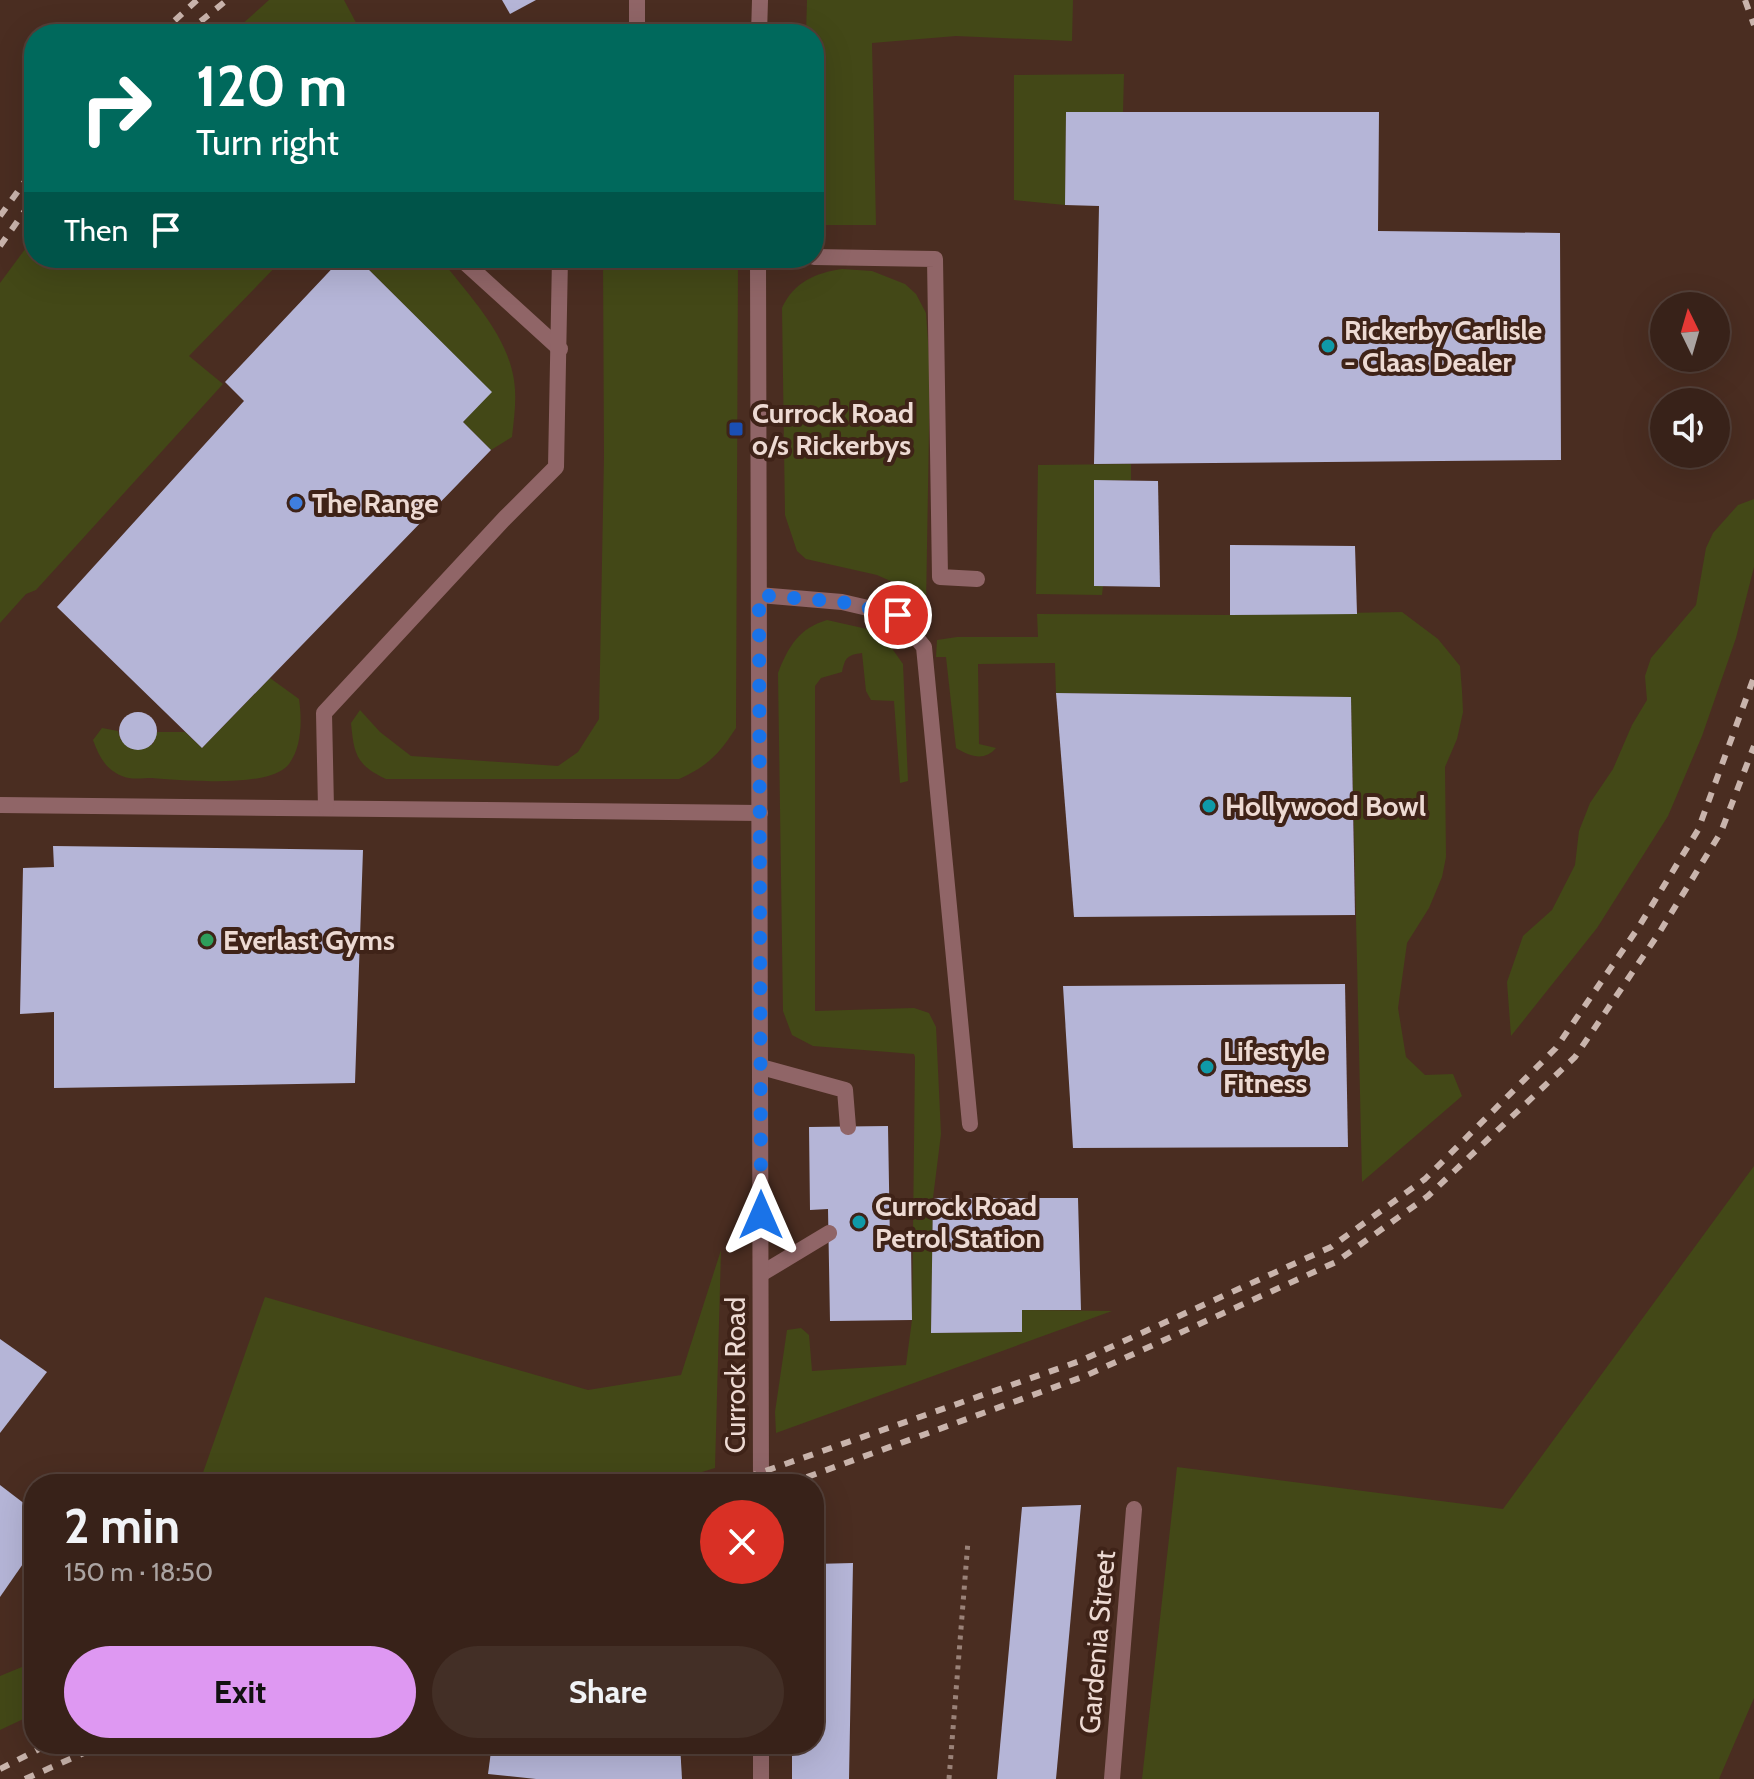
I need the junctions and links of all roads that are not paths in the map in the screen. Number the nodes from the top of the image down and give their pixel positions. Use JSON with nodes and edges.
{"nodes":[{"id":1,"x":637,"y":0,"type":"edge"},
{"id":2,"x":760,"y":0,"type":"edge"},
{"id":3,"x":637,"y":24,"type":"edge"},
{"id":4,"x":759,"y":24,"type":"edge"},
{"id":5,"x":824,"y":257,"type":"edge"},
{"id":6,"x":471,"y":268,"type":"edge"},
{"id":7,"x":560,"y":268,"type":"edge"},
{"id":8,"x":758,"y":268,"type":"edge"},
{"id":9,"x":560,"y":349,"type":"junction"},
{"id":10,"x":977,"y":579,"type":"dead end"},
{"id":11,"x":759,"y":595,"type":"junction"},
{"id":12,"x":0,"y":805,"type":"edge"},
{"id":13,"x":326,"y":808,"type":"junction"},
{"id":14,"x":760,"y":813,"type":"junction"},
{"id":15,"x":761,"y":1067,"type":"junction"},
{"id":16,"x":970,"y":1124,"type":"dead end"},
{"id":17,"x":848,"y":1127,"type":"dead end"},
{"id":18,"x":829,"y":1233,"type":"dead end"},
{"id":19,"x":761,"y":1274,"type":"junction"},
{"id":20,"x":761,"y":1474,"type":"edge"},
{"id":21,"x":1134,"y":1509,"type":"dead end"},
{"id":22,"x":761,"y":1754,"type":"edge"},
{"id":23,"x":761,"y":1779,"type":"edge"},
{"id":24,"x":1112,"y":1779,"type":"edge"}],
"edges":[{"from":1,"to":3,"type":"street"},
{"from":2,"to":4,"type":"street"},
{"from":5,"to":10,"type":"street"},
{"from":6,"to":9,"type":"street"},
{"from":7,"to":9,"type":"street"},
{"from":8,"to":11,"type":"street","name":"Currock Road"},
{"from":9,"to":13,"type":"street"},
{"from":11,"to":14,"type":"street","name":"Currock Road"},
{"from":11,"to":16,"type":"street"},
{"from":12,"to":13,"type":"street"},
{"from":13,"to":14,"type":"street"},
{"from":14,"to":15,"type":"street","name":"Currock Road"},
{"from":15,"to":17,"type":"street"},
{"from":15,"to":19,"type":"street","name":"Currock Road"},
{"from":18,"to":19,"type":"street"},
{"from":19,"to":20,"type":"street","name":"Currock Road"},
{"from":21,"to":24,"type":"street","name":"Gardenia Street"},
{"from":22,"to":23,"type":"street"}]}
